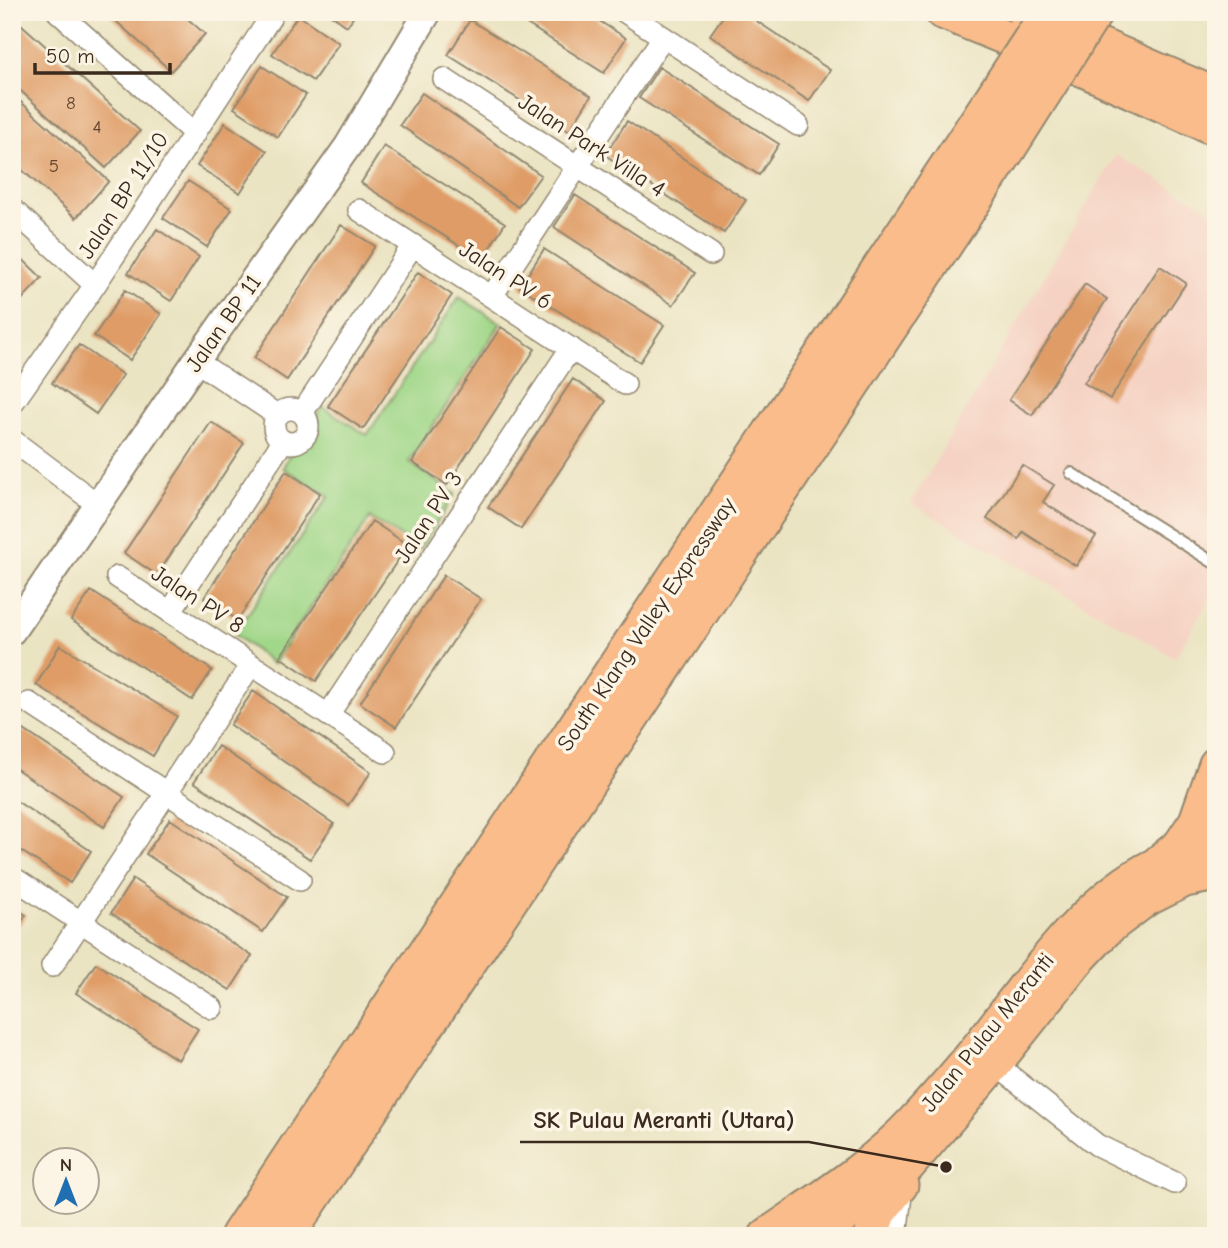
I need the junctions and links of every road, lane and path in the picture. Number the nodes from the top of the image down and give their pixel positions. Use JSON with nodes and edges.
{"nodes":[{"id":1,"x":58,"y":12,"type":"edge"},
{"id":2,"x":274,"y":12,"type":"edge"},
{"id":3,"x":428,"y":12,"type":"edge"},
{"id":4,"x":625,"y":12,"type":"edge"},
{"id":5,"x":942,"y":12,"type":"edge"},
{"id":6,"x":1024,"y":12,"type":"edge"},
{"id":7,"x":1051,"y":12,"type":"edge"},
{"id":8,"x":1093,"y":12,"type":"edge"},
{"id":9,"x":663,"y":37,"type":"junction"},
{"id":10,"x":444,"y":79,"type":"dead end"},
{"id":11,"x":1216,"y":95,"type":"edge"},
{"id":12,"x":798,"y":125,"type":"dead end"},
{"id":13,"x":1216,"y":129,"type":"edge"},
{"id":14,"x":195,"y":134,"type":"junction"},
{"id":15,"x":577,"y":166,"type":"junction"},
{"id":16,"x":12,"y":209,"type":"edge"},
{"id":17,"x":359,"y":210,"type":"dead end"},
{"id":18,"x":413,"y":245,"type":"junction"},
{"id":19,"x":711,"y":254,"type":"dead end"},
{"id":20,"x":95,"y":285,"type":"junction"},
{"id":21,"x":492,"y":296,"type":"junction"},
{"id":22,"x":571,"y":348,"type":"junction"},
{"id":23,"x":196,"y":361,"type":"junction"},
{"id":24,"x":625,"y":384,"type":"dead end"},
{"id":25,"x":12,"y":404,"type":"edge"},
{"id":26,"x":302,"y":413,"type":"junction"},
{"id":27,"x":277,"y":415,"type":"junction"},
{"id":28,"x":12,"y":440,"type":"edge"},
{"id":29,"x":282,"y":441,"type":"junction"},
{"id":30,"x":1071,"y":473,"type":"dead end"},
{"id":31,"x":97,"y":504,"type":"junction"},
{"id":32,"x":1216,"y":564,"type":"edge"},
{"id":33,"x":117,"y":577,"type":"dead end"},
{"id":34,"x":170,"y":612,"type":"junction"},
{"id":35,"x":12,"y":631,"type":"edge"},
{"id":36,"x":251,"y":665,"type":"junction"},
{"id":37,"x":29,"y":703,"type":"dead end"},
{"id":38,"x":328,"y":715,"type":"junction"},
{"id":39,"x":385,"y":752,"type":"dead end"},
{"id":40,"x":1216,"y":764,"type":"edge"},
{"id":41,"x":167,"y":793,"type":"junction"},
{"id":42,"x":1216,"y":846,"type":"edge"},
{"id":43,"x":1156,"y":864,"type":"junction"},
{"id":44,"x":1216,"y":874,"type":"edge"},
{"id":45,"x":12,"y":877,"type":"edge"},
{"id":46,"x":300,"y":880,"type":"dead end"},
{"id":47,"x":81,"y":922,"type":"junction"},
{"id":48,"x":52,"y":966,"type":"dead end"},
{"id":49,"x":212,"y":1008,"type":"dead end"},
{"id":50,"x":995,"y":1064,"type":"junction"},
{"id":51,"x":906,"y":1174,"type":"junction"},
{"id":52,"x":1175,"y":1183,"type":"dead end"},
{"id":53,"x":816,"y":1229,"type":"edge"},
{"id":54,"x":240,"y":1236,"type":"edge"},
{"id":55,"x":285,"y":1236,"type":"edge"},
{"id":56,"x":766,"y":1236,"type":"edge"},
{"id":57,"x":871,"y":1236,"type":"edge"},
{"id":58,"x":895,"y":1236,"type":"edge"}],
"edges":[{"from":1,"to":14,"type":"street"},
{"from":2,"to":14,"type":"street","name":"Jalan BP 11/10"},
{"from":3,"to":23,"type":"street","name":"Jalan BP 11"},
{"from":4,"to":9,"type":"street"},
{"from":5,"to":13,"type":"main road"},
{"from":6,"to":11,"type":"main road"},
{"from":7,"to":54,"type":"highway","name":"South Klang Valley Expressway","bridge":true},
{"from":8,"to":55,"type":"highway","name":"South Klang Valley Expressway","bridge":true},
{"from":9,"to":12,"type":"street"},
{"from":9,"to":15,"type":"street"},
{"from":10,"to":15,"type":"street","name":"Jalan Park Villa 4"},
{"from":14,"to":20,"type":"street","name":"Jalan BP 11/10"},
{"from":15,"to":19,"type":"street","name":"Jalan Park Villa 4"},
{"from":15,"to":21,"type":"street"},
{"from":16,"to":20,"type":"street"},
{"from":17,"to":18,"type":"street","name":"Jalan PV 6"},
{"from":18,"to":21,"type":"street","name":"Jalan PV 6"},
{"from":18,"to":26,"type":"street"},
{"from":20,"to":25,"type":"street","name":"Jalan BP 11/10"},
{"from":21,"to":22,"type":"street","name":"Jalan PV 6"},
{"from":22,"to":24,"type":"street","name":"Jalan PV 6"},
{"from":22,"to":38,"type":"street","name":"Jalan PV 3"},
{"from":23,"to":27,"type":"street"},
{"from":23,"to":31,"type":"street","name":"Jalan BP 11"},
{"from":26,"to":27,"type":"street"},
{"from":26,"to":29,"type":"street"},
{"from":27,"to":29,"type":"street"},
{"from":28,"to":31,"type":"street"},
{"from":29,"to":34,"type":"street"},
{"from":30,"to":32,"type":"lane"},
{"from":31,"to":35,"type":"street","name":"Jalan BP 11"},
{"from":33,"to":34,"type":"street","name":"Jalan PV 8"},
{"from":34,"to":36,"type":"street","name":"Jalan PV 8"},
{"from":36,"to":38,"type":"street","name":"Jalan PV 8"},
{"from":36,"to":41,"type":"street","name":"Jalan PV 8"},
{"from":37,"to":41,"type":"street"},
{"from":38,"to":39,"type":"street","name":"Jalan PV 8"},
{"from":40,"to":43,"type":"main road"},
{"from":41,"to":46,"type":"street"},
{"from":41,"to":47,"type":"street","name":"Jalan PV 8"},
{"from":42,"to":43,"type":"main road","name":"Jalan Pulau Meranti"},
{"from":43,"to":53,"type":"main road","name":"Jalan Pulau Meranti"},
{"from":44,"to":50,"type":"main road","name":"Jalan Pulau Meranti"},
{"from":45,"to":47,"type":"street"},
{"from":47,"to":48,"type":"street","name":"Jalan PV 8"},
{"from":47,"to":49,"type":"street"},
{"from":50,"to":51,"type":"main road","name":"Jalan Pulau Meranti"},
{"from":50,"to":52,"type":"street"},
{"from":51,"to":53,"type":"main road","name":"Jalan Pulau Meranti"},
{"from":51,"to":57,"type":"main road"},
{"from":51,"to":58,"type":"street"},
{"from":53,"to":56,"type":"main road","name":"Jalan Pulau Meranti"}]}
